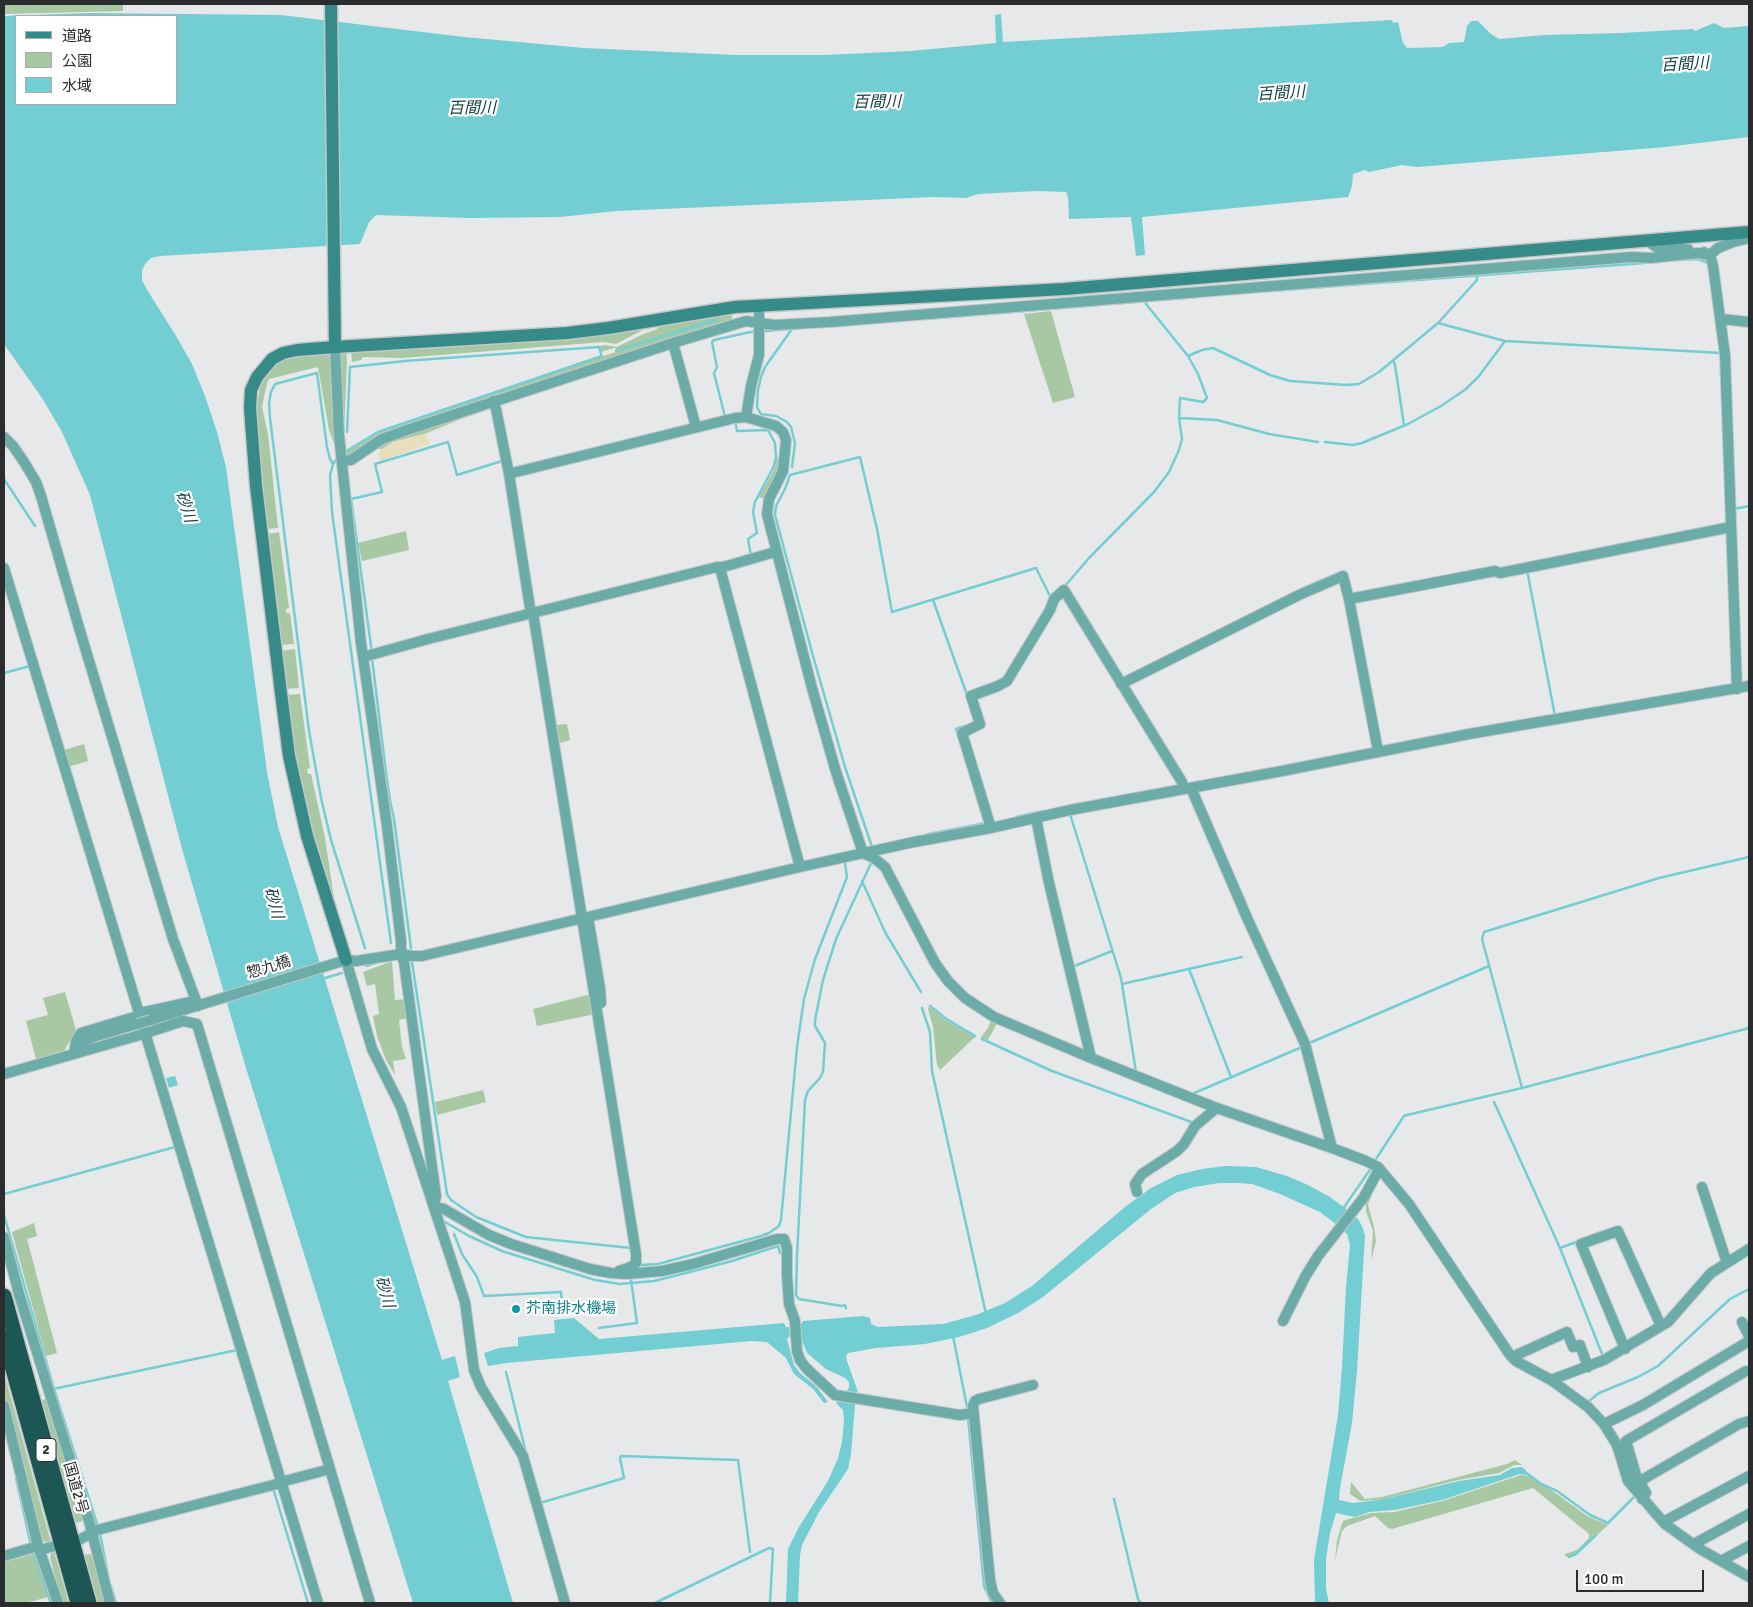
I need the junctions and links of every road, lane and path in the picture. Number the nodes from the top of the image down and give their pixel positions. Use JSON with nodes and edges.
{"nodes":[{"id":1,"x":331,"y":4,"type":"edge"},
{"id":2,"x":1749,"y":233,"type":"edge"},
{"id":3,"x":1648,"y":241,"type":"junction"},
{"id":4,"x":1712,"y":261,"type":"junction"},
{"id":5,"x":759,"y":306,"type":"junction"},
{"id":6,"x":1721,"y":319,"type":"junction"},
{"id":7,"x":759,"y":322,"type":"junction"},
{"id":8,"x":1749,"y":322,"type":"edge"},
{"id":9,"x":674,"y":343,"type":"junction"},
{"id":10,"x":335,"y":347,"type":"junction"},
{"id":11,"x":493,"y":401,"type":"junction"},
{"id":12,"x":746,"y":417,"type":"junction"},
{"id":13,"x":696,"y":425,"type":"junction"},
{"id":14,"x":4,"y":437,"type":"edge"},
{"id":15,"x":342,"y":457,"type":"junction"},
{"id":16,"x":512,"y":473,"type":"dead end"},
{"id":17,"x":1731,"y":527,"type":"junction"},
{"id":18,"x":775,"y":552,"type":"junction"},
{"id":19,"x":722,"y":567,"type":"junction"},
{"id":20,"x":4,"y":568,"type":"edge"},
{"id":21,"x":1349,"y":599,"type":"junction"},
{"id":22,"x":533,"y":613,"type":"junction"},
{"id":23,"x":369,"y":655,"type":"junction"},
{"id":24,"x":1121,"y":684,"type":"junction"},
{"id":25,"x":1736,"y":686,"type":"junction"},
{"id":26,"x":1749,"y":686,"type":"edge"},
{"id":27,"x":1378,"y":751,"type":"junction"},
{"id":28,"x":1185,"y":786,"type":"junction"},
{"id":29,"x":1036,"y":818,"type":"junction"},
{"id":30,"x":991,"y":828,"type":"junction"},
{"id":31,"x":862,"y":851,"type":"junction"},
{"id":32,"x":799,"y":865,"type":"junction"},
{"id":33,"x":585,"y":918,"type":"junction"},
{"id":34,"x":401,"y":954,"type":"junction"},
{"id":35,"x":341,"y":962,"type":"junction"},
{"id":36,"x":197,"y":1003,"type":"junction"},
{"id":37,"x":601,"y":1009,"type":"dead end"},
{"id":38,"x":139,"y":1017,"type":"junction"},
{"id":39,"x":143,"y":1034,"type":"junction"},
{"id":40,"x":74,"y":1054,"type":"junction"},
{"id":41,"x":1091,"y":1056,"type":"junction"},
{"id":42,"x":4,"y":1074,"type":"edge"},
{"id":43,"x":1213,"y":1109,"type":"junction"},
{"id":44,"x":1332,"y":1148,"type":"junction"},
{"id":45,"x":1375,"y":1165,"type":"junction"},
{"id":46,"x":1702,"y":1187,"type":"dead end"},
{"id":47,"x":1137,"y":1192,"type":"dead end"},
{"id":48,"x":434,"y":1207,"type":"junction"},
{"id":49,"x":4,"y":1237,"type":"edge"},
{"id":50,"x":1749,"y":1249,"type":"edge"},
{"id":51,"x":1726,"y":1260,"type":"junction"},
{"id":52,"x":611,"y":1273,"type":"junction"},
{"id":53,"x":4,"y":1296,"type":"edge"},
{"id":54,"x":1283,"y":1321,"type":"dead end"},
{"id":55,"x":1742,"y":1322,"type":"dead end"},
{"id":56,"x":1661,"y":1326,"type":"junction"},
{"id":57,"x":1749,"y":1336,"type":"edge"},
{"id":58,"x":4,"y":1337,"type":"edge"},
{"id":59,"x":1749,"y":1341,"type":"edge"},
{"id":60,"x":1625,"y":1349,"type":"junction"},
{"id":61,"x":1512,"y":1357,"type":"junction"},
{"id":62,"x":1588,"y":1366,"type":"junction"},
{"id":63,"x":1746,"y":1370,"type":"dead end"},
{"id":64,"x":1551,"y":1380,"type":"junction"},
{"id":65,"x":1033,"y":1385,"type":"dead end"},
{"id":66,"x":4,"y":1406,"type":"edge"},
{"id":67,"x":970,"y":1413,"type":"junction"},
{"id":68,"x":1749,"y":1421,"type":"edge"},
{"id":69,"x":1606,"y":1423,"type":"junction"},
{"id":70,"x":1621,"y":1443,"type":"junction"},
{"id":71,"x":330,"y":1469,"type":"junction"},
{"id":72,"x":1749,"y":1476,"type":"edge"},
{"id":73,"x":1640,"y":1482,"type":"junction"},
{"id":74,"x":280,"y":1483,"type":"junction"},
{"id":75,"x":1642,"y":1499,"type":"junction"},
{"id":76,"x":1749,"y":1514,"type":"edge"},
{"id":77,"x":1663,"y":1522,"type":"junction"},
{"id":78,"x":97,"y":1531,"type":"junction"},
{"id":79,"x":79,"y":1540,"type":"dead end"},
{"id":80,"x":1694,"y":1544,"type":"junction"},
{"id":81,"x":55,"y":1546,"type":"dead end"},
{"id":82,"x":1749,"y":1546,"type":"edge"},
{"id":83,"x":39,"y":1548,"type":"junction"},
{"id":84,"x":4,"y":1556,"type":"edge"},
{"id":85,"x":1721,"y":1561,"type":"junction"},
{"id":86,"x":1749,"y":1577,"type":"edge"},
{"id":87,"x":58,"y":1603,"type":"edge"},
{"id":88,"x":78,"y":1603,"type":"edge"},
{"id":89,"x":89,"y":1603,"type":"edge"},
{"id":90,"x":110,"y":1603,"type":"edge"},
{"id":91,"x":318,"y":1603,"type":"edge"},
{"id":92,"x":370,"y":1603,"type":"edge"},
{"id":93,"x":565,"y":1603,"type":"edge"},
{"id":94,"x":1000,"y":1603,"type":"edge"}],
"edges":[{"from":1,"to":10,"type":"street"},
{"from":2,"to":3,"type":"street"},
{"from":2,"to":4,"type":"street"},
{"from":3,"to":4,"type":"street"},
{"from":3,"to":5,"type":"street"},
{"from":4,"to":6,"type":"street"},
{"from":4,"to":7,"type":"street"},
{"from":5,"to":7,"type":"street"},
{"from":5,"to":10,"type":"street"},
{"from":6,"to":8,"type":"street"},
{"from":6,"to":17,"type":"street"},
{"from":7,"to":9,"type":"street"},
{"from":7,"to":12,"type":"street"},
{"from":9,"to":11,"type":"street"},
{"from":9,"to":13,"type":"street"},
{"from":10,"to":15,"type":"street"},
{"from":10,"to":35,"type":"street"},
{"from":11,"to":15,"type":"street"},
{"from":11,"to":22,"type":"street"},
{"from":12,"to":13,"type":"street"},
{"from":12,"to":18,"type":"street"},
{"from":13,"to":16,"type":"street"},
{"from":14,"to":36,"type":"street"},
{"from":15,"to":23,"type":"street"},
{"from":17,"to":21,"type":"street"},
{"from":17,"to":25,"type":"street"},
{"from":18,"to":19,"type":"street"},
{"from":18,"to":31,"type":"street"},
{"from":19,"to":22,"type":"street"},
{"from":19,"to":32,"type":"street"},
{"from":20,"to":38,"type":"street"},
{"from":21,"to":24,"type":"street"},
{"from":21,"to":27,"type":"street"},
{"from":22,"to":23,"type":"street"},
{"from":22,"to":33,"type":"street"},
{"from":23,"to":34,"type":"street"},
{"from":24,"to":28,"type":"street"},
{"from":24,"to":30,"type":"street"},
{"from":25,"to":26,"type":"street","name":"惣九橋"},
{"from":25,"to":27,"type":"street","name":"惣九橋"},
{"from":27,"to":28,"type":"street","name":"惣九橋"},
{"from":28,"to":29,"type":"street","name":"惣九橋"},
{"from":28,"to":44,"type":"street"},
{"from":29,"to":30,"type":"street","name":"惣九橋"},
{"from":29,"to":41,"type":"street"},
{"from":30,"to":31,"type":"street","name":"惣九橋"},
{"from":31,"to":32,"type":"street","name":"惣九橋"},
{"from":31,"to":41,"type":"street"},
{"from":32,"to":33,"type":"street","name":"惣九橋"},
{"from":33,"to":34,"type":"street","name":"惣九橋"},
{"from":33,"to":37,"type":"street"},
{"from":33,"to":52,"type":"street"},
{"from":34,"to":35,"type":"street","name":"惣九橋"},
{"from":34,"to":48,"type":"street"},
{"from":35,"to":36,"type":"street","name":"惣九橋"},
{"from":35,"to":48,"type":"street"},
{"from":36,"to":38,"type":"street"},
{"from":36,"to":38,"type":"street","bridge":true},
{"from":38,"to":39,"type":"street"},
{"from":38,"to":40,"type":"street"},
{"from":39,"to":40,"type":"street"},
{"from":39,"to":71,"type":"street"},
{"from":39,"to":74,"type":"street"},
{"from":40,"to":42,"type":"street"},
{"from":41,"to":43,"type":"street"},
{"from":43,"to":44,"type":"street"},
{"from":43,"to":47,"type":"street"},
{"from":44,"to":45,"type":"street"},
{"from":45,"to":54,"type":"street"},
{"from":45,"to":61,"type":"street"},
{"from":46,"to":51,"type":"street"},
{"from":48,"to":52,"type":"street"},
{"from":48,"to":93,"type":"street"},
{"from":49,"to":78,"type":"street"},
{"from":50,"to":51,"type":"street"},
{"from":51,"to":56,"type":"street"},
{"from":52,"to":67,"type":"street"},
{"from":53,"to":89,"type":"highway","name":"国道2号","number":"2"},
{"from":55,"to":57,"type":"street"},
{"from":56,"to":60,"type":"street"},
{"from":56,"to":60,"type":"street"},
{"from":58,"to":88,"type":"highway","name":"国道2号","number":"2"},
{"from":59,"to":69,"type":"street"},
{"from":60,"to":62,"type":"street"},
{"from":61,"to":62,"type":"street"},
{"from":61,"to":64,"type":"street"},
{"from":62,"to":64,"type":"street"},
{"from":63,"to":70,"type":"street"},
{"from":64,"to":69,"type":"street"},
{"from":65,"to":67,"type":"street"},
{"from":66,"to":83,"type":"street"},
{"from":67,"to":94,"type":"street"},
{"from":68,"to":73,"type":"street"},
{"from":69,"to":70,"type":"street"},
{"from":70,"to":73,"type":"street"},
{"from":70,"to":75,"type":"street"},
{"from":71,"to":74,"type":"street"},
{"from":71,"to":92,"type":"street"},
{"from":72,"to":77,"type":"street"},
{"from":73,"to":75,"type":"street"},
{"from":74,"to":78,"type":"street"},
{"from":74,"to":91,"type":"street"},
{"from":75,"to":77,"type":"street"},
{"from":76,"to":80,"type":"street"},
{"from":77,"to":80,"type":"street"},
{"from":78,"to":79,"type":"street"},
{"from":78,"to":90,"type":"street"},
{"from":80,"to":85,"type":"street"},
{"from":81,"to":83,"type":"street"},
{"from":82,"to":85,"type":"street"},
{"from":83,"to":84,"type":"street"},
{"from":83,"to":87,"type":"street"},
{"from":85,"to":86,"type":"street"}]}
